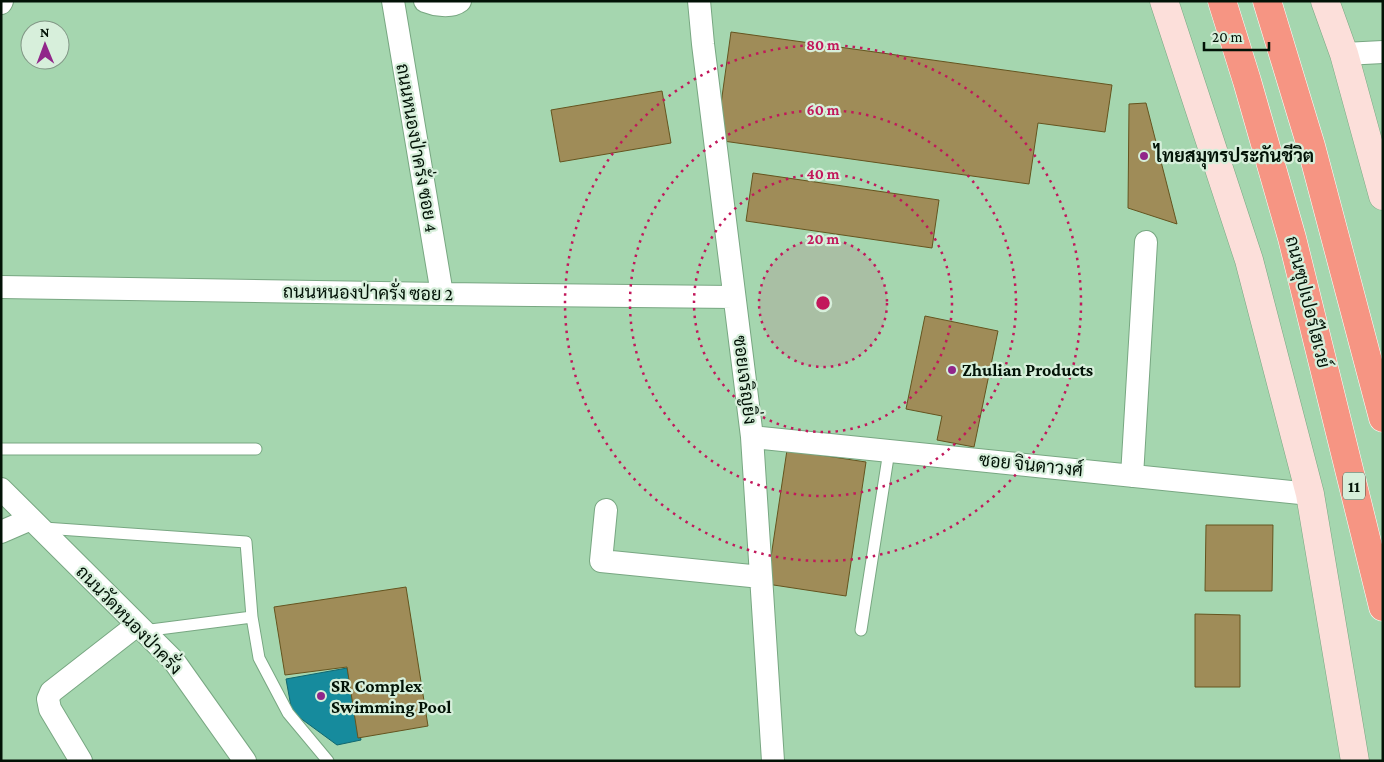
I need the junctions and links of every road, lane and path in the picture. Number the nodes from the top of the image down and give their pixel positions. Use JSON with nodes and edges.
{"nodes":[{"id":1,"x":393,"y":1,"type":"edge"},
{"id":2,"x":425,"y":1,"type":"edge"},
{"id":3,"x":460,"y":1,"type":"edge"},
{"id":4,"x":699,"y":1,"type":"edge"},
{"id":5,"x":1164,"y":1,"type":"edge"},
{"id":6,"x":1222,"y":1,"type":"edge"},
{"id":7,"x":1267,"y":1,"type":"edge"},
{"id":8,"x":1326,"y":1,"type":"edge"},
{"id":9,"x":1383,"y":52,"type":"edge"},
{"id":10,"x":1344,"y":54,"type":"junction"},
{"id":11,"x":1383,"y":196,"type":"edge"},
{"id":12,"x":1146,"y":242,"type":"dead end"},
{"id":13,"x":1,"y":287,"type":"edge"},
{"id":14,"x":442,"y":294,"type":"junction"},
{"id":15,"x":734,"y":297,"type":"junction"},
{"id":16,"x":1383,"y":418,"type":"edge"},
{"id":17,"x":752,"y":437,"type":"junction"},
{"id":18,"x":1,"y":449,"type":"edge"},
{"id":19,"x":256,"y":449,"type":"dead end"},
{"id":20,"x":889,"y":451,"type":"junction"},
{"id":21,"x":1132,"y":476,"type":"junction"},
{"id":22,"x":1,"y":488,"type":"edge"},
{"id":23,"x":1310,"y":494,"type":"junction"},
{"id":24,"x":606,"y":510,"type":"dead end"},
{"id":25,"x":35,"y":524,"type":"junction"},
{"id":26,"x":1,"y":532,"type":"edge"},
{"id":27,"x":761,"y":577,"type":"junction"},
{"id":28,"x":1383,"y":607,"type":"edge"},
{"id":29,"x":252,"y":617,"type":"junction"},
{"id":30,"x":140,"y":628,"type":"junction"},
{"id":31,"x":861,"y":630,"type":"dead end"},
{"id":32,"x":80,"y":761,"type":"edge"},
{"id":33,"x":246,"y":761,"type":"edge"},
{"id":34,"x":328,"y":761,"type":"edge"},
{"id":35,"x":773,"y":761,"type":"edge"},
{"id":36,"x":1355,"y":761,"type":"edge"}],
"edges":[{"from":1,"to":14,"type":"street","name":"ถนนหนองป่าครั่ง ซอย 4"},
{"from":2,"to":3,"type":"street"},
{"from":4,"to":15,"type":"street","name":"ซอยเจริญยิ่ง"},
{"from":5,"to":23,"type":"main road"},
{"from":6,"to":28,"type":"highway","name":"ถนนซุปเปอร์ไฮเวย์","number":"11"},
{"from":7,"to":16,"type":"highway"},
{"from":8,"to":10,"type":"main road"},
{"from":9,"to":10,"type":"street"},
{"from":10,"to":11,"type":"main road"},
{"from":12,"to":21,"type":"street"},
{"from":13,"to":14,"type":"street","name":"ถนนหนองป่าครั่ง ซอย 2"},
{"from":14,"to":15,"type":"street","name":"ถนนหนองป่าครั่ง ซอย 2"},
{"from":15,"to":17,"type":"street","name":"ซอยเจริญยิ่ง"},
{"from":17,"to":20,"type":"street","name":"ซอย จินดาวงศ์"},
{"from":17,"to":27,"type":"street","name":"ซอยเจริญยิ่ง"},
{"from":18,"to":19,"type":"lane"},
{"from":20,"to":21,"type":"street","name":"ซอย จินดาวงศ์"},
{"from":20,"to":31,"type":"lane"},
{"from":21,"to":23,"type":"street","name":"ซอย จินดาวงศ์"},
{"from":22,"to":25,"type":"street","name":"ถนนวัดหนองป่าครั่ง"},
{"from":23,"to":36,"type":"main road"},
{"from":24,"to":27,"type":"street"},
{"from":25,"to":26,"type":"street"},
{"from":25,"to":29,"type":"lane"},
{"from":25,"to":30,"type":"street","name":"ถนนวัดหนองป่าครั่ง"},
{"from":27,"to":35,"type":"street","name":"ซอยเจริญยิ่ง"},
{"from":29,"to":30,"type":"lane"},
{"from":29,"to":34,"type":"lane"},
{"from":30,"to":32,"type":"street"},
{"from":30,"to":33,"type":"street","name":"ถนนวัดหนองป่าครั่ง"}]}
